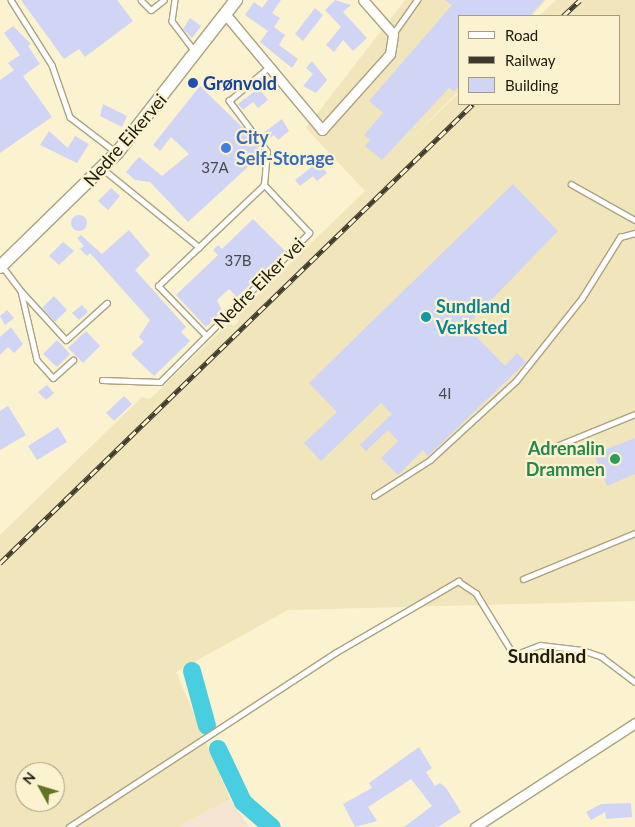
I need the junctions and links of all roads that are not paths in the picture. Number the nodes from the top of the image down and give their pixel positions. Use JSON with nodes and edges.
{"nodes":[{"id":1,"x":11,"y":0,"type":"edge"},
{"id":2,"x":141,"y":0,"type":"edge"},
{"id":3,"x":164,"y":0,"type":"edge"},
{"id":4,"x":175,"y":0,"type":"edge"},
{"id":5,"x":236,"y":0,"type":"edge"},
{"id":6,"x":363,"y":0,"type":"edge"},
{"id":7,"x":417,"y":0,"type":"edge"},
{"id":8,"x":226,"y":15,"type":"junction"},
{"id":9,"x":393,"y":34,"type":"junction"},
{"id":10,"x":197,"y":55,"type":"junction"},
{"id":11,"x":269,"y":67,"type":"junction"},
{"id":12,"x":117,"y":153,"type":"junction"},
{"id":13,"x":103,"y":169,"type":"junction"},
{"id":14,"x":571,"y":184,"type":"dead end"},
{"id":15,"x":264,"y":185,"type":"junction"},
{"id":16,"x":635,"y":220,"type":"edge"},
{"id":17,"x":635,"y":233,"type":"edge"},
{"id":18,"x":199,"y":247,"type":"junction"},
{"id":19,"x":1,"y":266,"type":"edge"},
{"id":20,"x":21,"y":291,"type":"junction"},
{"id":21,"x":107,"y":303,"type":"dead end"},
{"id":22,"x":206,"y":336,"type":"junction"},
{"id":23,"x":73,"y":360,"type":"dead end"},
{"id":24,"x":102,"y":380,"type":"dead end"},
{"id":25,"x":635,"y":414,"type":"edge"},
{"id":26,"x":559,"y":445,"type":"dead end"},
{"id":27,"x":374,"y":496,"type":"dead end"},
{"id":28,"x":635,"y":533,"type":"edge"},
{"id":29,"x":523,"y":579,"type":"dead end"},
{"id":30,"x":635,"y":682,"type":"edge"},
{"id":31,"x":635,"y":723,"type":"edge"},
{"id":32,"x":69,"y":827,"type":"edge"},
{"id":33,"x":475,"y":827,"type":"edge"}],
"edges":[{"from":1,"to":12,"type":"lane"},
{"from":2,"to":3,"type":"lane"},
{"from":4,"to":10,"type":"lane"},
{"from":5,"to":8,"type":"main road","name":"Nedre Eikervei"},
{"from":6,"to":9,"type":"street"},
{"from":7,"to":9,"type":"lane"},
{"from":8,"to":10,"type":"main road","name":"Nedre Eikervei"},
{"from":8,"to":11,"type":"street"},
{"from":9,"to":11,"type":"street"},
{"from":10,"to":12,"type":"main road","name":"Nedre Eikervei"},
{"from":11,"to":15,"type":"lane"},
{"from":12,"to":13,"type":"main road","name":"Nedre Eikervei"},
{"from":13,"to":18,"type":"lane"},
{"from":13,"to":19,"type":"main road","name":"Nedre Eikervei"},
{"from":14,"to":16,"type":"lane"},
{"from":15,"to":18,"type":"lane","name":"Nedre Eiker vei"},
{"from":15,"to":22,"type":"lane","name":"Nedre Eiker vei"},
{"from":17,"to":27,"type":"lane"},
{"from":18,"to":22,"type":"lane","name":"Nedre Eiker vei"},
{"from":19,"to":20,"type":"lane"},
{"from":20,"to":21,"type":"lane"},
{"from":20,"to":23,"type":"lane"},
{"from":22,"to":24,"type":"lane","name":"Nedre Eiker vei"},
{"from":25,"to":26,"type":"lane"},
{"from":28,"to":29,"type":"lane"},
{"from":30,"to":32,"type":"lane"},
{"from":31,"to":33,"type":"street"}]}
